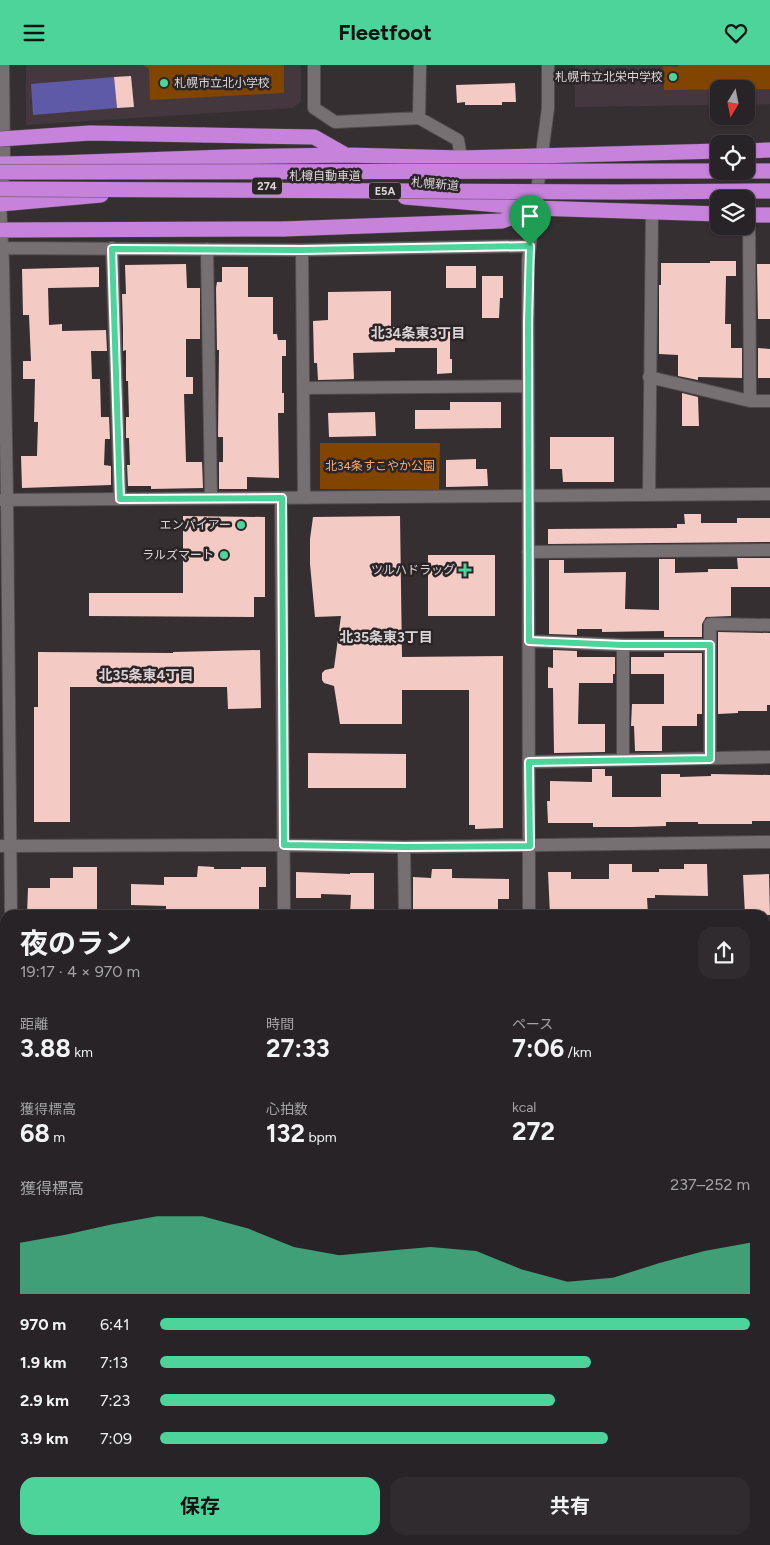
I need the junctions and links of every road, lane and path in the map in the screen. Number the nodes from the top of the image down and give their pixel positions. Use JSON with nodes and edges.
{"nodes":[{"id":1,"x":3,"y":65,"type":"edge"},
{"id":2,"x":314,"y":65,"type":"edge"},
{"id":3,"x":420,"y":65,"type":"edge"},
{"id":4,"x":548,"y":65,"type":"edge"},
{"id":5,"x":1,"y":83,"type":"edge"},
{"id":6,"x":420,"y":118,"type":"junction"},
{"id":7,"x":0,"y":139,"type":"edge"},
{"id":8,"x":770,"y":150,"type":"edge"},
{"id":9,"x":710,"y":151,"type":"edge"},
{"id":10,"x":755,"y":151,"type":"edge"},
{"id":11,"x":346,"y":155,"type":"junction"},
{"id":12,"x":542,"y":156,"type":"junction"},
{"id":13,"x":461,"y":158,"type":"junction"},
{"id":14,"x":1,"y":166,"type":"edge"},
{"id":15,"x":710,"y":171,"type":"edge"},
{"id":16,"x":755,"y":171,"type":"edge"},
{"id":17,"x":770,"y":171,"type":"edge"},
{"id":18,"x":0,"y":189,"type":"edge"},
{"id":19,"x":770,"y":191,"type":"edge"},
{"id":20,"x":0,"y":204,"type":"edge"},
{"id":21,"x":534,"y":208,"type":"junction"},
{"id":22,"x":652,"y":212,"type":"junction"},
{"id":23,"x":710,"y":214,"type":"edge"},
{"id":24,"x":755,"y":215,"type":"edge"},
{"id":25,"x":770,"y":215,"type":"edge"},
{"id":26,"x":0,"y":230,"type":"edge"},
{"id":27,"x":748,"y":235,"type":"edge"},
{"id":28,"x":530,"y":246,"type":"junction"},
{"id":29,"x":1,"y":248,"type":"edge"},
{"id":30,"x":112,"y":249,"type":"junction"},
{"id":31,"x":206,"y":249,"type":"junction"},
{"id":32,"x":302,"y":250,"type":"junction"},
{"id":33,"x":650,"y":377,"type":"junction"},
{"id":34,"x":528,"y":387,"type":"junction"},
{"id":35,"x":303,"y":388,"type":"junction"},
{"id":36,"x":750,"y":401,"type":"junction"},
{"id":37,"x":770,"y":401,"type":"edge"},
{"id":38,"x":649,"y":495,"type":"junction"},
{"id":39,"x":770,"y":495,"type":"edge"},
{"id":40,"x":528,"y":496,"type":"junction"},
{"id":41,"x":211,"y":498,"type":"junction"},
{"id":42,"x":282,"y":498,"type":"junction"},
{"id":43,"x":304,"y":498,"type":"junction"},
{"id":44,"x":120,"y":499,"type":"junction"},
{"id":45,"x":4,"y":500,"type":"edge"},
{"id":46,"x":770,"y":550,"type":"edge"},
{"id":47,"x":528,"y":552,"type":"junction"},
{"id":48,"x":770,"y":625,"type":"edge"},
{"id":49,"x":529,"y":641,"type":"junction"},
{"id":50,"x":623,"y":645,"type":"junction"},
{"id":51,"x":710,"y":645,"type":"junction"},
{"id":52,"x":4,"y":679,"type":"edge"},
{"id":53,"x":770,"y":757,"type":"edge"},
{"id":54,"x":710,"y":759,"type":"junction"},
{"id":55,"x":623,"y":760,"type":"junction"},
{"id":56,"x":529,"y":762,"type":"junction"},
{"id":57,"x":770,"y":842,"type":"edge"},
{"id":58,"x":284,"y":845,"type":"junction"},
{"id":59,"x":5,"y":846,"type":"edge"},
{"id":60,"x":530,"y":846,"type":"junction"},
{"id":61,"x":404,"y":847,"type":"junction"},
{"id":62,"x":11,"y":910,"type":"edge"},
{"id":63,"x":284,"y":910,"type":"edge"},
{"id":64,"x":405,"y":910,"type":"edge"},
{"id":65,"x":529,"y":910,"type":"edge"}],
"edges":[{"from":1,"to":5,"type":"street"},
{"from":2,"to":6,"type":"street"},
{"from":3,"to":6,"type":"street"},
{"from":4,"to":12,"type":"street"},
{"from":5,"to":14,"type":"street"},
{"from":6,"to":13,"type":"street"},
{"from":7,"to":11,"type":"highway","bridge":true},
{"from":8,"to":10,"type":"highway"},
{"from":9,"to":12,"type":"highway","name":"札幌新道"},
{"from":11,"to":13,"type":"highway","name":"札幌新道"},
{"from":11,"to":14,"type":"highway","name":"札幌新道"},
{"from":12,"to":13,"type":"highway","name":"札幌新道"},
{"from":12,"to":21,"type":"street"},
{"from":14,"to":15,"type":"highway","name":"札樽自動車道","number":"E5A","bridge":true},
{"from":14,"to":20,"type":"street"},
{"from":16,"to":17,"type":"highway"},
{"from":18,"to":19,"type":"highway","name":"札樽自動車道","number":"E5A","bridge":true},
{"from":20,"to":21,"type":"highway","name":"札幌新道","number":"274"},
{"from":20,"to":29,"type":"street"},
{"from":21,"to":22,"type":"highway","name":"札幌新道","number":"274"},
{"from":21,"to":26,"type":"highway","bridge":true},
{"from":21,"to":28,"type":"street"},
{"from":22,"to":23,"type":"highway","name":"札幌新道","number":"274"},
{"from":22,"to":33,"type":"street"},
{"from":24,"to":25,"type":"highway"},
{"from":27,"to":36,"type":"street"},
{"from":28,"to":32,"type":"street"},
{"from":28,"to":34,"type":"street"},
{"from":29,"to":30,"type":"street"},
{"from":29,"to":45,"type":"street"},
{"from":30,"to":31,"type":"street"},
{"from":30,"to":44,"type":"street"},
{"from":31,"to":32,"type":"street"},
{"from":31,"to":41,"type":"street"},
{"from":32,"to":35,"type":"street"},
{"from":33,"to":36,"type":"street"},
{"from":33,"to":38,"type":"street"},
{"from":34,"to":35,"type":"street"},
{"from":34,"to":40,"type":"street"},
{"from":35,"to":43,"type":"street"},
{"from":36,"to":37,"type":"street"},
{"from":38,"to":39,"type":"street"},
{"from":38,"to":40,"type":"street"},
{"from":40,"to":43,"type":"street"},
{"from":40,"to":47,"type":"street"},
{"from":41,"to":42,"type":"street"},
{"from":41,"to":44,"type":"street"},
{"from":42,"to":43,"type":"street"},
{"from":42,"to":58,"type":"street"},
{"from":44,"to":45,"type":"street"},
{"from":45,"to":52,"type":"street"},
{"from":46,"to":47,"type":"street"},
{"from":47,"to":49,"type":"street"},
{"from":48,"to":51,"type":"street"},
{"from":49,"to":50,"type":"street"},
{"from":49,"to":56,"type":"street"},
{"from":50,"to":51,"type":"street"},
{"from":50,"to":55,"type":"street"},
{"from":51,"to":54,"type":"street"},
{"from":52,"to":59,"type":"street"},
{"from":53,"to":54,"type":"street"},
{"from":54,"to":55,"type":"street"},
{"from":55,"to":56,"type":"street"},
{"from":56,"to":60,"type":"street"},
{"from":57,"to":60,"type":"street"},
{"from":58,"to":59,"type":"street"},
{"from":58,"to":61,"type":"street"},
{"from":58,"to":63,"type":"street"},
{"from":59,"to":62,"type":"street"},
{"from":60,"to":61,"type":"street"},
{"from":60,"to":65,"type":"street"},
{"from":61,"to":64,"type":"street"}]}
